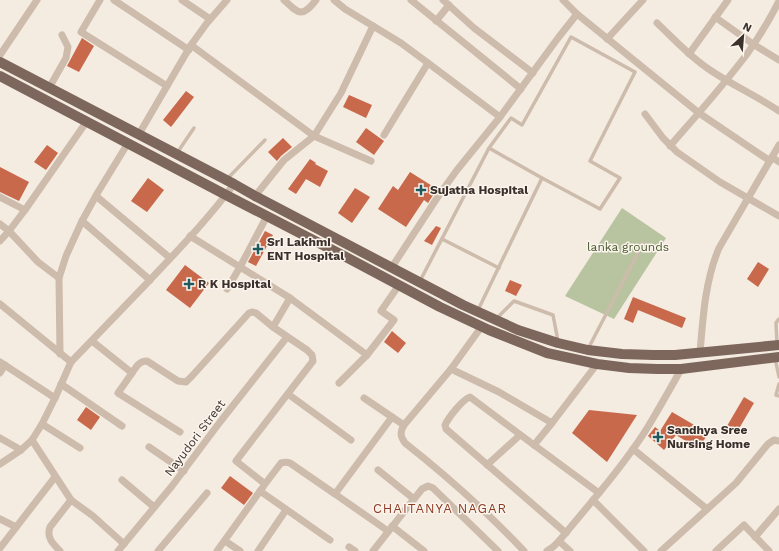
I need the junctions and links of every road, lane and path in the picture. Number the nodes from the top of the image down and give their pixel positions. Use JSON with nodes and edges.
{"nodes":[{"id":1,"x":37,"y":0,"type":"edge"},
{"id":2,"x":100,"y":0,"type":"edge"},
{"id":3,"x":114,"y":0,"type":"edge"},
{"id":4,"x":182,"y":0,"type":"edge"},
{"id":5,"x":227,"y":0,"type":"edge"},
{"id":6,"x":284,"y":0,"type":"edge"},
{"id":7,"x":316,"y":0,"type":"edge"},
{"id":8,"x":334,"y":0,"type":"edge"},
{"id":9,"x":411,"y":0,"type":"edge"},
{"id":10,"x":563,"y":0,"type":"edge"},
{"id":11,"x":643,"y":0,"type":"edge"},
{"id":12,"x":728,"y":0,"type":"edge"},
{"id":13,"x":446,"y":3,"type":"edge"},
{"id":14,"x":778,"y":5,"type":"edge"},
{"id":15,"x":577,"y":14,"type":"junction"},
{"id":16,"x":715,"y":17,"type":"junction"},
{"id":17,"x":210,"y":19,"type":"junction"},
{"id":18,"x":436,"y":21,"type":"junction"},
{"id":19,"x":657,"y":23,"type":"dead end"},
{"id":20,"x":373,"y":26,"type":"junction"},
{"id":21,"x":62,"y":35,"type":"dead end"},
{"id":22,"x":607,"y":38,"type":"junction"},
{"id":23,"x":753,"y":44,"type":"junction"},
{"id":24,"x":190,"y":47,"type":"junction"},
{"id":25,"x":689,"y":54,"type":"junction"},
{"id":26,"x":0,"y":55,"type":"edge"},
{"id":27,"x":779,"y":60,"type":"edge"},
{"id":28,"x":0,"y":62,"type":"edge"},
{"id":29,"x":428,"y":63,"type":"junction"},
{"id":30,"x":533,"y":73,"type":"junction"},
{"id":31,"x":0,"y":76,"type":"edge"},
{"id":32,"x":726,"y":80,"type":"junction"},
{"id":33,"x":168,"y":86,"type":"junction"},
{"id":34,"x":49,"y":88,"type":"junction"},
{"id":35,"x":521,"y":89,"type":"junction"},
{"id":36,"x":779,"y":111,"type":"edge"},
{"id":37,"x":699,"y":113,"type":"junction"},
{"id":38,"x":645,"y":114,"type":"dead end"},
{"id":39,"x":500,"y":117,"type":"junction"},
{"id":40,"x":87,"y":121,"type":"junction"},
{"id":41,"x":194,"y":128,"type":"dead end"},
{"id":42,"x":139,"y":134,"type":"junction"},
{"id":43,"x":384,"y":135,"type":"dead end"},
{"id":44,"x":314,"y":136,"type":"junction"},
{"id":45,"x":265,"y":140,"type":"dead end"},
{"id":46,"x":128,"y":143,"type":"junction"},
{"id":47,"x":779,"y":145,"type":"edge"},
{"id":48,"x":670,"y":146,"type":"junction"},
{"id":49,"x":489,"y":148,"type":"junction"},
{"id":50,"x":177,"y":154,"type":"junction"},
{"id":51,"x":771,"y":159,"type":"junction"},
{"id":52,"x":371,"y":161,"type":"dead end"},
{"id":53,"x":779,"y":162,"type":"edge"},
{"id":54,"x":542,"y":178,"type":"junction"},
{"id":55,"x":230,"y":182,"type":"junction"},
{"id":56,"x":226,"y":195,"type":"junction"},
{"id":57,"x":96,"y":196,"type":"junction"},
{"id":58,"x":255,"y":196,"type":"junction"},
{"id":59,"x":0,"y":197,"type":"edge"},
{"id":60,"x":748,"y":198,"type":"junction"},
{"id":61,"x":25,"y":210,"type":"junction"},
{"id":62,"x":266,"y":216,"type":"junction"},
{"id":63,"x":779,"y":216,"type":"edge"},
{"id":64,"x":82,"y":221,"type":"junction"},
{"id":65,"x":0,"y":224,"type":"edge"},
{"id":66,"x":9,"y":231,"type":"junction"},
{"id":67,"x":190,"y":236,"type":"junction"},
{"id":68,"x":442,"y":239,"type":"junction"},
{"id":69,"x":0,"y":241,"type":"edge"},
{"id":70,"x":642,"y":243,"type":"dead end"},
{"id":71,"x":170,"y":258,"type":"junction"},
{"id":72,"x":392,"y":267,"type":"junction"},
{"id":73,"x":240,"y":268,"type":"junction"},
{"id":74,"x":499,"y":268,"type":"junction"},
{"id":75,"x":59,"y":278,"type":"junction"},
{"id":76,"x":150,"y":280,"type":"junction"},
{"id":77,"x":420,"y":282,"type":"junction"},
{"id":78,"x":399,"y":285,"type":"junction"},
{"id":79,"x":227,"y":289,"type":"dead end"},
{"id":80,"x":290,"y":298,"type":"junction"},
{"id":81,"x":0,"y":304,"type":"edge"},
{"id":82,"x":477,"y":311,"type":"junction"},
{"id":83,"x":779,"y":319,"type":"edge"},
{"id":84,"x":495,"y":320,"type":"junction"},
{"id":85,"x":482,"y":326,"type":"junction"},
{"id":86,"x":273,"y":327,"type":"junction"},
{"id":87,"x":287,"y":336,"type":"junction"},
{"id":88,"x":92,"y":341,"type":"junction"},
{"id":89,"x":558,"y":343,"type":"junction"},
{"id":90,"x":778,"y":345,"type":"edge"},
{"id":91,"x":588,"y":350,"type":"junction"},
{"id":92,"x":700,"y":353,"type":"junction"},
{"id":93,"x":60,"y":354,"type":"junction"},
{"id":94,"x":367,"y":355,"type":"junction"},
{"id":95,"x":777,"y":357,"type":"edge"},
{"id":96,"x":71,"y":362,"type":"junction"},
{"id":97,"x":2,"y":363,"type":"edge"},
{"id":98,"x":597,"y":364,"type":"junction"},
{"id":99,"x":451,"y":369,"type":"junction"},
{"id":100,"x":681,"y":369,"type":"junction"},
{"id":101,"x":0,"y":373,"type":"edge"},
{"id":102,"x":132,"y":373,"type":"junction"},
{"id":103,"x":779,"y":377,"type":"edge"},
{"id":104,"x":339,"y":383,"type":"dead end"},
{"id":105,"x":61,"y":384,"type":"junction"},
{"id":106,"x":779,"y":384,"type":"edge"},
{"id":107,"x":288,"y":394,"type":"junction"},
{"id":108,"x":779,"y":396,"type":"edge"},
{"id":109,"x":55,"y":398,"type":"junction"},
{"id":110,"x":364,"y":398,"type":"dead end"},
{"id":111,"x":392,"y":417,"type":"junction"},
{"id":112,"x":552,"y":423,"type":"junction"},
{"id":113,"x":42,"y":424,"type":"junction"},
{"id":114,"x":404,"y":425,"type":"junction"},
{"id":115,"x":122,"y":426,"type":"dead end"},
{"id":116,"x":180,"y":432,"type":"dead end"},
{"id":117,"x":520,"y":435,"type":"junction"},
{"id":118,"x":0,"y":438,"type":"edge"},
{"id":119,"x":32,"y":440,"type":"junction"},
{"id":120,"x":351,"y":440,"type":"dead end"},
{"id":121,"x":779,"y":441,"type":"edge"},
{"id":122,"x":534,"y":445,"type":"junction"},
{"id":123,"x":149,"y":447,"type":"dead end"},
{"id":124,"x":80,"y":448,"type":"dead end"},
{"id":125,"x":633,"y":449,"type":"junction"},
{"id":126,"x":20,"y":450,"type":"junction"},
{"id":127,"x":0,"y":464,"type":"edge"},
{"id":128,"x":487,"y":465,"type":"junction"},
{"id":129,"x":378,"y":470,"type":"dead end"},
{"id":130,"x":184,"y":471,"type":"junction"},
{"id":131,"x":55,"y":477,"type":"junction"},
{"id":132,"x":122,"y":480,"type":"dead end"},
{"id":133,"x":265,"y":484,"type":"junction"},
{"id":134,"x":260,"y":491,"type":"junction"},
{"id":135,"x":207,"y":493,"type":"dead end"},
{"id":136,"x":600,"y":493,"type":"junction"},
{"id":137,"x":335,"y":494,"type":"junction"},
{"id":138,"x":414,"y":499,"type":"junction"},
{"id":139,"x":71,"y":500,"type":"junction"},
{"id":140,"x":594,"y":500,"type":"junction"},
{"id":141,"x":154,"y":508,"type":"junction"},
{"id":142,"x":707,"y":509,"type":"junction"},
{"id":143,"x":286,"y":510,"type":"junction"},
{"id":144,"x":778,"y":512,"type":"edge"},
{"id":145,"x":0,"y":519,"type":"edge"},
{"id":146,"x":16,"y":527,"type":"junction"},
{"id":147,"x":390,"y":529,"type":"junction"},
{"id":148,"x":566,"y":533,"type":"junction"},
{"id":149,"x":755,"y":537,"type":"junction"},
{"id":150,"x":225,"y":540,"type":"junction"},
{"id":151,"x":330,"y":540,"type":"dead end"},
{"id":152,"x":560,"y":540,"type":"junction"},
{"id":153,"x":124,"y":544,"type":"junction"},
{"id":154,"x":349,"y":547,"type":"dead end"},
{"id":155,"x":0,"y":548,"type":"edge"},
{"id":156,"x":60,"y":551,"type":"edge"},
{"id":157,"x":118,"y":551,"type":"edge"},
{"id":158,"x":158,"y":551,"type":"edge"},
{"id":159,"x":217,"y":551,"type":"edge"},
{"id":160,"x":240,"y":551,"type":"edge"},
{"id":161,"x":258,"y":551,"type":"edge"},
{"id":162,"x":356,"y":551,"type":"edge"},
{"id":163,"x":373,"y":551,"type":"edge"},
{"id":164,"x":424,"y":551,"type":"edge"},
{"id":165,"x":498,"y":551,"type":"edge"},
{"id":166,"x":524,"y":551,"type":"edge"},
{"id":167,"x":548,"y":551,"type":"edge"},
{"id":168,"x":570,"y":551,"type":"edge"},
{"id":169,"x":644,"y":551,"type":"edge"},
{"id":170,"x":661,"y":551,"type":"edge"},
{"id":171,"x":716,"y":551,"type":"edge"},
{"id":172,"x":769,"y":551,"type":"edge"}],
"edges":[{"from":1,"to":26,"type":"street"},
{"from":2,"to":33,"type":"street"},
{"from":3,"to":24,"type":"street"},
{"from":4,"to":17,"type":"street"},
{"from":5,"to":17,"type":"street"},
{"from":6,"to":7,"type":"street"},
{"from":8,"to":20,"type":"street"},
{"from":9,"to":18,"type":"street"},
{"from":10,"to":15,"type":"street"},
{"from":11,"to":22,"type":"street"},
{"from":12,"to":16,"type":"street"},
{"from":13,"to":18,"type":"street"},
{"from":13,"to":30,"type":"street"},
{"from":14,"to":23,"type":"street"},
{"from":15,"to":22,"type":"street"},
{"from":15,"to":30,"type":"street"},
{"from":16,"to":23,"type":"street"},
{"from":16,"to":25,"type":"street"},
{"from":17,"to":24,"type":"street"},
{"from":18,"to":35,"type":"street"},
{"from":19,"to":25,"type":"street"},
{"from":20,"to":29,"type":"street"},
{"from":20,"to":44,"type":"street"},
{"from":21,"to":34,"type":"street"},
{"from":22,"to":37,"type":"street"},
{"from":23,"to":27,"type":"street"},
{"from":23,"to":32,"type":"street"},
{"from":24,"to":33,"type":"street"},
{"from":24,"to":44,"type":"street"},
{"from":25,"to":32,"type":"street"},
{"from":28,"to":34,"type":"main road"},
{"from":29,"to":39,"type":"street"},
{"from":29,"to":43,"type":"street"},
{"from":30,"to":35,"type":"street"},
{"from":31,"to":40,"type":"main road"},
{"from":32,"to":36,"type":"street"},
{"from":32,"to":37,"type":"street"},
{"from":33,"to":42,"type":"street"},
{"from":34,"to":42,"type":"main road"},
{"from":35,"to":39,"type":"street"},
{"from":37,"to":48,"type":"street"},
{"from":37,"to":51,"type":"street"},
{"from":38,"to":48,"type":"street"},
{"from":39,"to":72,"type":"street"},
{"from":40,"to":46,"type":"main road"},
{"from":40,"to":61,"type":"street"},
{"from":41,"to":50,"type":"lane"},
{"from":42,"to":50,"type":"main road"},
{"from":44,"to":52,"type":"street"},
{"from":44,"to":58,"type":"street"},
{"from":45,"to":55,"type":"lane"},
{"from":46,"to":56,"type":"main road"},
{"from":46,"to":57,"type":"street"},
{"from":47,"to":51,"type":"street"},
{"from":48,"to":60,"type":"street"},
{"from":49,"to":54,"type":"lane"},
{"from":49,"to":54,"type":"lane"},
{"from":49,"to":68,"type":"lane"},
{"from":50,"to":55,"type":"main road"},
{"from":51,"to":53,"type":"street"},
{"from":51,"to":60,"type":"street"},
{"from":54,"to":74,"type":"lane"},
{"from":55,"to":56,"type":"street"},
{"from":55,"to":58,"type":"main road"},
{"from":56,"to":62,"type":"main road"},
{"from":56,"to":67,"type":"street"},
{"from":57,"to":64,"type":"street"},
{"from":57,"to":71,"type":"street"},
{"from":58,"to":72,"type":"main road"},
{"from":59,"to":61,"type":"street"},
{"from":60,"to":63,"type":"street"},
{"from":60,"to":92,"type":"street"},
{"from":61,"to":66,"type":"street"},
{"from":62,"to":73,"type":"street"},
{"from":62,"to":78,"type":"main road"},
{"from":64,"to":75,"type":"street"},
{"from":64,"to":76,"type":"street"},
{"from":65,"to":66,"type":"street"},
{"from":66,"to":69,"type":"street"},
{"from":66,"to":75,"type":"street"},
{"from":67,"to":71,"type":"street"},
{"from":67,"to":73,"type":"street"},
{"from":68,"to":74,"type":"lane"},
{"from":68,"to":77,"type":"lane"},
{"from":70,"to":91,"type":"lane"},
{"from":71,"to":76,"type":"street"},
{"from":72,"to":77,"type":"main road"},
{"from":73,"to":79,"type":"street"},
{"from":73,"to":80,"type":"street"},
{"from":74,"to":82,"type":"lane"},
{"from":75,"to":93,"type":"street"},
{"from":76,"to":88,"type":"street"},
{"from":77,"to":82,"type":"main road"},
{"from":78,"to":85,"type":"main road"},
{"from":78,"to":94,"type":"street"},
{"from":80,"to":86,"type":"street"},
{"from":80,"to":94,"type":"street"},
{"from":81,"to":93,"type":"street"},
{"from":82,"to":84,"type":"main road"},
{"from":83,"to":90,"type":"lane"},
{"from":84,"to":89,"type":"main road"},
{"from":84,"to":89,"type":"lane"},
{"from":85,"to":98,"type":"main road"},
{"from":85,"to":99,"type":"street"},
{"from":86,"to":87,"type":"street"},
{"from":86,"to":102,"type":"street"},
{"from":87,"to":107,"type":"street"},
{"from":87,"to":130,"type":"street","name":"Nayudori Street"},
{"from":88,"to":96,"type":"street"},
{"from":88,"to":102,"type":"street"},
{"from":89,"to":91,"type":"main road"},
{"from":90,"to":92,"type":"main road"},
{"from":91,"to":92,"type":"main road"},
{"from":93,"to":96,"type":"street"},
{"from":94,"to":104,"type":"street"},
{"from":95,"to":100,"type":"main road"},
{"from":95,"to":103,"type":"lane"},
{"from":96,"to":105,"type":"street"},
{"from":97,"to":101,"type":"street"},
{"from":97,"to":109,"type":"street"},
{"from":98,"to":100,"type":"main road"},
{"from":98,"to":112,"type":"street"},
{"from":99,"to":112,"type":"street"},
{"from":99,"to":114,"type":"street"},
{"from":100,"to":125,"type":"street"},
{"from":102,"to":116,"type":"street"},
{"from":105,"to":109,"type":"street"},
{"from":105,"to":115,"type":"street"},
{"from":106,"to":108,"type":"lane"},
{"from":107,"to":120,"type":"street"},
{"from":107,"to":133,"type":"street"},
{"from":109,"to":113,"type":"street"},
{"from":110,"to":111,"type":"street"},
{"from":111,"to":114,"type":"street"},
{"from":111,"to":137,"type":"street"},
{"from":112,"to":122,"type":"street"},
{"from":113,"to":119,"type":"street"},
{"from":113,"to":124,"type":"street"},
{"from":114,"to":166,"type":"street"},
{"from":117,"to":122,"type":"street"},
{"from":117,"to":128,"type":"street"},
{"from":117,"to":128,"type":"street"},
{"from":118,"to":126,"type":"street"},
{"from":119,"to":126,"type":"street"},
{"from":119,"to":131,"type":"street"},
{"from":121,"to":142,"type":"street"},
{"from":122,"to":136,"type":"street"},
{"from":123,"to":130,"type":"street"},
{"from":125,"to":136,"type":"street"},
{"from":125,"to":142,"type":"street"},
{"from":126,"to":127,"type":"street"},
{"from":128,"to":148,"type":"street"},
{"from":129,"to":138,"type":"street"},
{"from":130,"to":141,"type":"street","name":"Nayudori Street"},
{"from":131,"to":139,"type":"street"},
{"from":131,"to":146,"type":"street"},
{"from":132,"to":141,"type":"street"},
{"from":133,"to":134,"type":"street"},
{"from":133,"to":137,"type":"street"},
{"from":134,"to":143,"type":"street"},
{"from":134,"to":150,"type":"street"},
{"from":135,"to":158,"type":"street"},
{"from":136,"to":140,"type":"street"},
{"from":137,"to":147,"type":"street"},
{"from":138,"to":147,"type":"street"},
{"from":138,"to":165,"type":"street"},
{"from":139,"to":153,"type":"street"},
{"from":139,"to":156,"type":"street"},
{"from":140,"to":148,"type":"street"},
{"from":140,"to":169,"type":"street"},
{"from":141,"to":153,"type":"street","name":"Nayudori Street"},
{"from":142,"to":170,"type":"street"},
{"from":143,"to":151,"type":"street"},
{"from":143,"to":161,"type":"street"},
{"from":144,"to":149,"type":"street"},
{"from":145,"to":146,"type":"street"},
{"from":146,"to":155,"type":"street"},
{"from":147,"to":163,"type":"street"},
{"from":147,"to":164,"type":"street"},
{"from":148,"to":152,"type":"street"},
{"from":149,"to":171,"type":"street"},
{"from":149,"to":172,"type":"street"},
{"from":150,"to":159,"type":"street"},
{"from":150,"to":160,"type":"street"},
{"from":152,"to":167,"type":"street"},
{"from":152,"to":168,"type":"street"},
{"from":153,"to":157,"type":"street","name":"Nayudori Street"},
{"from":154,"to":162,"type":"street"}]}
